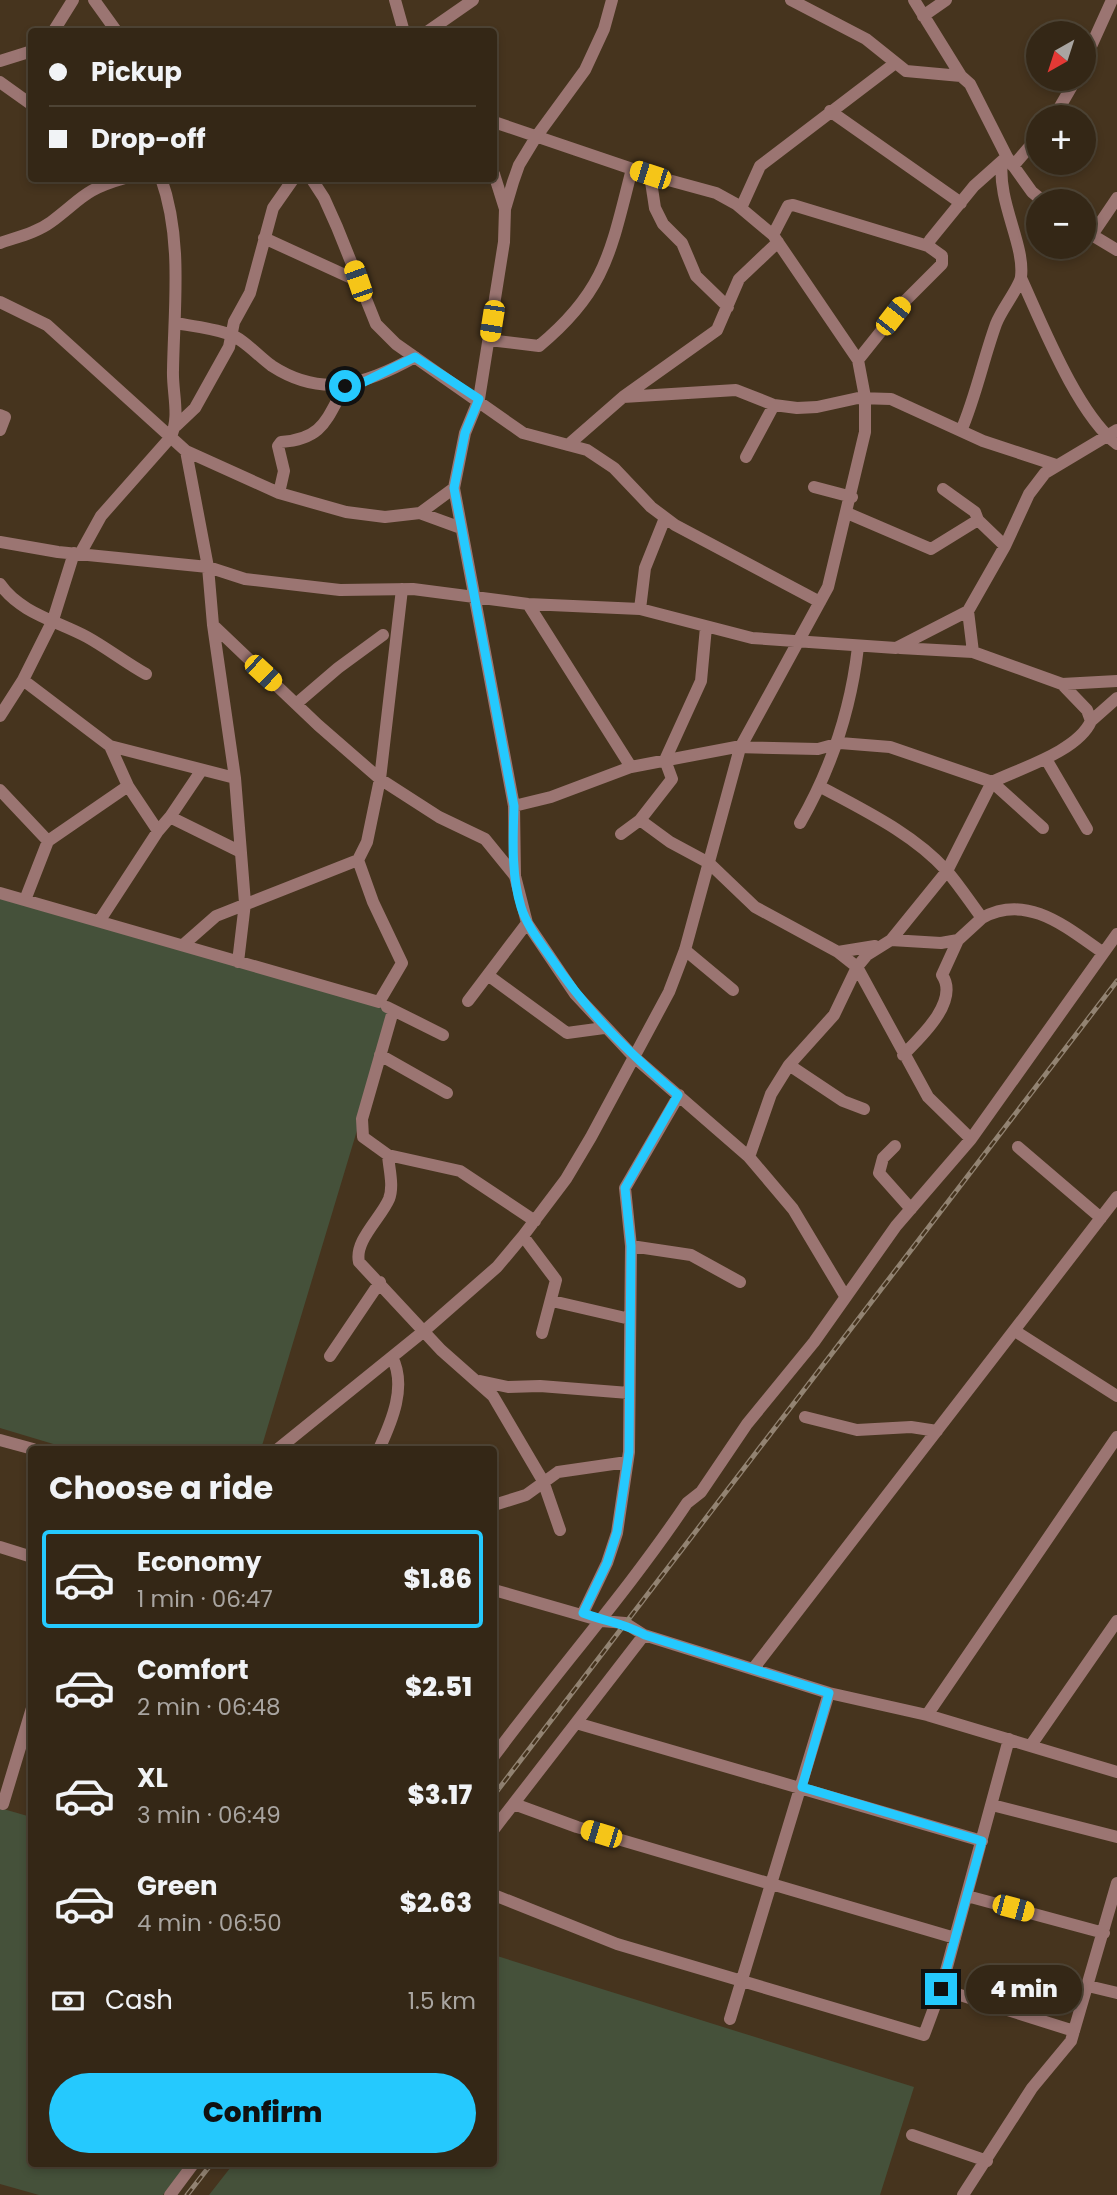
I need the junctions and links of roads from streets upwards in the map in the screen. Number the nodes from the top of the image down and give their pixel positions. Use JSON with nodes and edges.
{"nodes":[{"id":1,"x":73,"y":0,"type":"edge"},
{"id":2,"x":94,"y":0,"type":"edge"},
{"id":3,"x":395,"y":0,"type":"edge"},
{"id":4,"x":473,"y":0,"type":"edge"},
{"id":5,"x":612,"y":0,"type":"edge"},
{"id":6,"x":914,"y":0,"type":"edge"},
{"id":7,"x":946,"y":0,"type":"edge"},
{"id":8,"x":1112,"y":0,"type":"edge"},
{"id":9,"x":801,"y":2,"type":"edge"},
{"id":10,"x":923,"y":16,"type":"junction"},
{"id":11,"x":56,"y":28,"type":"edge"},
{"id":12,"x":114,"y":28,"type":"edge"},
{"id":13,"x":403,"y":28,"type":"edge"},
{"id":14,"x":433,"y":28,"type":"edge"},
{"id":15,"x":1096,"y":35,"type":"edge"},
{"id":16,"x":28,"y":52,"type":"edge"},
{"id":17,"x":0,"y":61,"type":"edge"},
{"id":18,"x":894,"y":64,"type":"junction"},
{"id":19,"x":961,"y":76,"type":"junction"},
{"id":20,"x":0,"y":82,"type":"edge"},
{"id":21,"x":28,"y":102,"type":"edge"},
{"id":22,"x":830,"y":111,"type":"junction"},
{"id":23,"x":497,"y":123,"type":"edge"},
{"id":24,"x":536,"y":136,"type":"junction"},
{"id":25,"x":1026,"y":146,"type":"edge"},
{"id":26,"x":1007,"y":161,"type":"junction"},
{"id":27,"x":632,"y":169,"type":"junction"},
{"id":28,"x":650,"y":175,"type":"junction"},
{"id":29,"x":113,"y":182,"type":"edge"},
{"id":30,"x":162,"y":182,"type":"edge"},
{"id":31,"x":291,"y":182,"type":"edge"},
{"id":32,"x":314,"y":182,"type":"edge"},
{"id":33,"x":497,"y":182,"type":"edge"},
{"id":34,"x":1032,"y":189,"type":"edge"},
{"id":35,"x":1117,"y":198,"type":"edge"},
{"id":36,"x":961,"y":203,"type":"junction"},
{"id":37,"x":741,"y":208,"type":"junction"},
{"id":38,"x":505,"y":209,"type":"junction"},
{"id":39,"x":1096,"y":223,"type":"edge"},
{"id":40,"x":1096,"y":237,"type":"edge"},
{"id":41,"x":264,"y":238,"type":"junction"},
{"id":42,"x":775,"y":238,"type":"junction"},
{"id":43,"x":0,"y":243,"type":"edge"},
{"id":44,"x":928,"y":246,"type":"junction"},
{"id":45,"x":1117,"y":250,"type":"edge"},
{"id":46,"x":1021,"y":278,"type":"junction"},
{"id":47,"x":358,"y":281,"type":"junction"},
{"id":48,"x":0,"y":302,"type":"edge"},
{"id":49,"x":728,"y":307,"type":"junction"},
{"id":50,"x":175,"y":323,"type":"junction"},
{"id":51,"x":231,"y":334,"type":"junction"},
{"id":52,"x":489,"y":340,"type":"junction"},
{"id":53,"x":415,"y":357,"type":"junction"},
{"id":54,"x":858,"y":360,"type":"junction"},
{"id":55,"x":345,"y":386,"type":"junction"},
{"id":56,"x":622,"y":397,"type":"junction"},
{"id":57,"x":865,"y":397,"type":"junction"},
{"id":58,"x":479,"y":399,"type":"junction"},
{"id":59,"x":774,"y":405,"type":"junction"},
{"id":60,"x":0,"y":415,"type":"edge"},
{"id":61,"x":0,"y":430,"type":"edge"},
{"id":62,"x":961,"y":431,"type":"junction"},
{"id":63,"x":173,"y":432,"type":"junction"},
{"id":64,"x":1114,"y":437,"type":"edge"},
{"id":65,"x":568,"y":445,"type":"junction"},
{"id":66,"x":186,"y":452,"type":"junction"},
{"id":67,"x":747,"y":457,"type":"dead end"},
{"id":68,"x":1056,"y":465,"type":"junction"},
{"id":69,"x":814,"y":487,"type":"dead end"},
{"id":70,"x":454,"y":488,"type":"junction"},
{"id":71,"x":943,"y":489,"type":"dead end"},
{"id":72,"x":279,"y":493,"type":"junction"},
{"id":73,"x":852,"y":497,"type":"junction"},
{"id":74,"x":420,"y":513,"type":"junction"},
{"id":75,"x":847,"y":513,"type":"junction"},
{"id":76,"x":665,"y":517,"type":"junction"},
{"id":77,"x":978,"y":520,"type":"junction"},
{"id":78,"x":461,"y":528,"type":"junction"},
{"id":79,"x":0,"y":542,"type":"edge"},
{"id":80,"x":1005,"y":546,"type":"junction"},
{"id":81,"x":77,"y":554,"type":"junction"},
{"id":82,"x":208,"y":567,"type":"junction"},
{"id":83,"x":0,"y":584,"type":"edge"},
{"id":84,"x":402,"y":589,"type":"junction"},
{"id":85,"x":475,"y":597,"type":"junction"},
{"id":86,"x":820,"y":602,"type":"junction"},
{"id":87,"x":528,"y":604,"type":"junction"},
{"id":88,"x":640,"y":609,"type":"junction"},
{"id":89,"x":968,"y":611,"type":"junction"},
{"id":90,"x":53,"y":620,"type":"junction"},
{"id":91,"x":213,"y":625,"type":"junction"},
{"id":92,"x":706,"y":627,"type":"junction"},
{"id":93,"x":383,"y":635,"type":"dead end"},
{"id":94,"x":799,"y":641,"type":"junction"},
{"id":95,"x":858,"y":647,"type":"junction"},
{"id":96,"x":896,"y":648,"type":"junction"},
{"id":97,"x":973,"y":652,"type":"junction"},
{"id":98,"x":146,"y":674,"type":"dead end"},
{"id":99,"x":23,"y":680,"type":"junction"},
{"id":100,"x":1117,"y":681,"type":"edge"},
{"id":101,"x":1062,"y":684,"type":"junction"},
{"id":102,"x":1117,"y":698,"type":"edge"},
{"id":103,"x":296,"y":705,"type":"junction"},
{"id":104,"x":0,"y":716,"type":"edge"},
{"id":105,"x":1091,"y":721,"type":"junction"},
{"id":106,"x":834,"y":744,"type":"junction"},
{"id":107,"x":110,"y":746,"type":"junction"},
{"id":108,"x":740,"y":748,"type":"junction"},
{"id":109,"x":1046,"y":758,"type":"junction"},
{"id":110,"x":665,"y":760,"type":"junction"},
{"id":111,"x":631,"y":767,"type":"junction"},
{"id":112,"x":201,"y":771,"type":"junction"},
{"id":113,"x":235,"y":778,"type":"junction"},
{"id":114,"x":380,"y":779,"type":"junction"},
{"id":115,"x":992,"y":782,"type":"junction"},
{"id":116,"x":128,"y":786,"type":"junction"},
{"id":117,"x":821,"y":787,"type":"junction"},
{"id":118,"x":0,"y":790,"type":"edge"},
{"id":119,"x":514,"y":806,"type":"junction"},
{"id":120,"x":170,"y":817,"type":"junction"},
{"id":121,"x":640,"y":820,"type":"junction"},
{"id":122,"x":800,"y":823,"type":"dead end"},
{"id":123,"x":1043,"y":828,"type":"dead end"},
{"id":124,"x":1087,"y":829,"type":"dead end"},
{"id":125,"x":158,"y":831,"type":"junction"},
{"id":126,"x":621,"y":834,"type":"dead end"},
{"id":127,"x":48,"y":841,"type":"junction"},
{"id":128,"x":239,"y":852,"type":"junction"},
{"id":129,"x":358,"y":860,"type":"junction"},
{"id":130,"x":709,"y":863,"type":"junction"},
{"id":131,"x":947,"y":871,"type":"junction"},
{"id":132,"x":515,"y":876,"type":"junction"},
{"id":133,"x":0,"y":893,"type":"edge"},
{"id":134,"x":24,"y":900,"type":"junction"},
{"id":135,"x":245,"y":903,"type":"junction"},
{"id":136,"x":982,"y":918,"type":"junction"},
{"id":137,"x":100,"y":920,"type":"junction"},
{"id":138,"x":527,"y":923,"type":"junction"},
{"id":139,"x":1117,"y":934,"type":"edge"},
{"id":140,"x":891,"y":940,"type":"junction"},
{"id":141,"x":958,"y":940,"type":"junction"},
{"id":142,"x":183,"y":945,"type":"junction"},
{"id":143,"x":879,"y":945,"type":"junction"},
{"id":144,"x":685,"y":950,"type":"junction"},
{"id":145,"x":838,"y":952,"type":"junction"},
{"id":146,"x":1102,"y":952,"type":"junction"},
{"id":147,"x":238,"y":962,"type":"junction"},
{"id":148,"x":857,"y":967,"type":"junction"},
{"id":149,"x":489,"y":976,"type":"junction"},
{"id":150,"x":733,"y":990,"type":"dead end"},
{"id":151,"x":468,"y":1001,"type":"dead end"},
{"id":152,"x":380,"y":1002,"type":"junction"},
{"id":153,"x":393,"y":1011,"type":"junction"},
{"id":154,"x":604,"y":1028,"type":"junction"},
{"id":155,"x":443,"y":1035,"type":"dead end"},
{"id":156,"x":380,"y":1055,"type":"junction"},
{"id":157,"x":903,"y":1055,"type":"junction"},
{"id":158,"x":634,"y":1057,"type":"junction"},
{"id":159,"x":789,"y":1065,"type":"junction"},
{"id":160,"x":447,"y":1093,"type":"dead end"},
{"id":161,"x":678,"y":1095,"type":"junction"},
{"id":162,"x":864,"y":1109,"type":"dead end"},
{"id":163,"x":971,"y":1139,"type":"junction"},
{"id":164,"x":895,"y":1146,"type":"dead end"},
{"id":165,"x":1018,"y":1147,"type":"dead end"},
{"id":166,"x":388,"y":1155,"type":"junction"},
{"id":167,"x":749,"y":1157,"type":"junction"},
{"id":168,"x":1117,"y":1197,"type":"edge"},
{"id":169,"x":911,"y":1209,"type":"junction"},
{"id":170,"x":1101,"y":1218,"type":"junction"},
{"id":171,"x":535,"y":1221,"type":"junction"},
{"id":172,"x":523,"y":1236,"type":"junction"},
{"id":173,"x":631,"y":1246,"type":"junction"},
{"id":174,"x":380,"y":1282,"type":"junction"},
{"id":175,"x":740,"y":1282,"type":"dead end"},
{"id":176,"x":845,"y":1296,"type":"junction"},
{"id":177,"x":552,"y":1301,"type":"junction"},
{"id":178,"x":630,"y":1319,"type":"junction"},
{"id":179,"x":424,"y":1331,"type":"junction"},
{"id":180,"x":1015,"y":1331,"type":"junction"},
{"id":181,"x":542,"y":1333,"type":"dead end"},
{"id":182,"x":330,"y":1356,"type":"dead end"},
{"id":183,"x":392,"y":1357,"type":"junction"},
{"id":184,"x":477,"y":1381,"type":"junction"},
{"id":185,"x":629,"y":1393,"type":"junction"},
{"id":186,"x":1117,"y":1395,"type":"edge"},
{"id":187,"x":805,"y":1417,"type":"dead end"},
{"id":188,"x":937,"y":1432,"type":"junction"},
{"id":189,"x":1117,"y":1437,"type":"edge"},
{"id":190,"x":0,"y":1440,"type":"edge"},
{"id":191,"x":282,"y":1446,"type":"edge"},
{"id":192,"x":380,"y":1446,"type":"edge"},
{"id":193,"x":28,"y":1448,"type":"edge"},
{"id":194,"x":627,"y":1462,"type":"junction"},
{"id":195,"x":543,"y":1481,"type":"junction"},
{"id":196,"x":497,"y":1504,"type":"edge"},
{"id":197,"x":560,"y":1530,"type":"dead end"},
{"id":198,"x":0,"y":1547,"type":"edge"},
{"id":199,"x":28,"y":1556,"type":"edge"},
{"id":200,"x":497,"y":1591,"type":"edge"},
{"id":201,"x":583,"y":1613,"type":"junction"},
{"id":202,"x":602,"y":1620,"type":"junction"},
{"id":203,"x":1117,"y":1621,"type":"edge"},
{"id":204,"x":645,"y":1635,"type":"junction"},
{"id":205,"x":753,"y":1669,"type":"junction"},
{"id":206,"x":829,"y":1693,"type":"junction"},
{"id":207,"x":927,"y":1715,"type":"junction"},
{"id":208,"x":28,"y":1721,"type":"edge"},
{"id":209,"x":576,"y":1723,"type":"junction"},
{"id":210,"x":1009,"y":1739,"type":"junction"},
{"id":211,"x":1031,"y":1745,"type":"junction"},
{"id":212,"x":497,"y":1752,"type":"edge"},
{"id":213,"x":1117,"y":1772,"type":"edge"},
{"id":214,"x":802,"y":1787,"type":"junction"},
{"id":215,"x":3,"y":1804,"type":"dead end"},
{"id":216,"x":514,"y":1804,"type":"junction"},
{"id":217,"x":992,"y":1805,"type":"junction"},
{"id":218,"x":497,"y":1825,"type":"edge"},
{"id":219,"x":1117,"y":1837,"type":"edge"},
{"id":220,"x":982,"y":1841,"type":"junction"},
{"id":221,"x":1117,"y":1883,"type":"edge"},
{"id":222,"x":771,"y":1886,"type":"junction"},
{"id":223,"x":497,"y":1896,"type":"edge"},
{"id":224,"x":967,"y":1896,"type":"junction"},
{"id":225,"x":1104,"y":1933,"type":"junction"},
{"id":226,"x":955,"y":1938,"type":"junction"},
{"id":227,"x":739,"y":1981,"type":"junction"},
{"id":228,"x":1088,"y":1986,"type":"junction"},
{"id":229,"x":941,"y":1989,"type":"junction"},
{"id":230,"x":1117,"y":1993,"type":"edge"},
{"id":231,"x":730,"y":2019,"type":"dead end"},
{"id":232,"x":1074,"y":2031,"type":"junction"},
{"id":233,"x":912,"y":2135,"type":"dead end"},
{"id":234,"x":987,"y":2161,"type":"junction"},
{"id":235,"x":191,"y":2167,"type":"edge"},
{"id":236,"x":170,"y":2195,"type":"edge"},
{"id":237,"x":963,"y":2195,"type":"edge"}],
"edges":[{"from":1,"to":11,"type":"street"},
{"from":2,"to":12,"type":"street"},
{"from":3,"to":13,"type":"street"},
{"from":4,"to":14,"type":"street"},
{"from":5,"to":24,"type":"street"},
{"from":6,"to":10,"type":"street"},
{"from":7,"to":10,"type":"street"},
{"from":8,"to":15,"type":"street"},
{"from":9,"to":18,"type":"street"},
{"from":10,"to":19,"type":"street"},
{"from":16,"to":17,"type":"street"},
{"from":18,"to":19,"type":"street"},
{"from":18,"to":22,"type":"street"},
{"from":19,"to":26,"type":"street"},
{"from":20,"to":21,"type":"street"},
{"from":22,"to":36,"type":"street"},
{"from":22,"to":37,"type":"street"},
{"from":23,"to":24,"type":"street"},
{"from":24,"to":27,"type":"street"},
{"from":24,"to":38,"type":"street"},
{"from":25,"to":26,"type":"street"},
{"from":26,"to":34,"type":"street"},
{"from":26,"to":36,"type":"street"},
{"from":26,"to":46,"type":"street"},
{"from":27,"to":28,"type":"street"},
{"from":27,"to":52,"type":"street"},
{"from":28,"to":37,"type":"street"},
{"from":28,"to":49,"type":"street"},
{"from":29,"to":43,"type":"street"},
{"from":30,"to":50,"type":"street"},
{"from":31,"to":41,"type":"street"},
{"from":32,"to":47,"type":"street"},
{"from":33,"to":38,"type":"street"},
{"from":35,"to":39,"type":"street"},
{"from":36,"to":44,"type":"street"},
{"from":37,"to":42,"type":"street"},
{"from":38,"to":52,"type":"street"},
{"from":40,"to":45,"type":"street"},
{"from":41,"to":47,"type":"street"},
{"from":41,"to":51,"type":"street"},
{"from":42,"to":44,"type":"street"},
{"from":42,"to":49,"type":"street"},
{"from":42,"to":54,"type":"street"},
{"from":44,"to":54,"type":"street"},
{"from":46,"to":62,"type":"street"},
{"from":46,"to":64,"type":"street"},
{"from":47,"to":53,"type":"street"},
{"from":48,"to":63,"type":"street"},
{"from":49,"to":56,"type":"street"},
{"from":50,"to":51,"type":"street"},
{"from":50,"to":63,"type":"street"},
{"from":51,"to":55,"type":"street"},
{"from":51,"to":63,"type":"street"},
{"from":52,"to":58,"type":"street"},
{"from":53,"to":55,"type":"street"},
{"from":53,"to":58,"type":"street"},
{"from":54,"to":57,"type":"street"},
{"from":55,"to":72,"type":"street"},
{"from":56,"to":59,"type":"street"},
{"from":56,"to":65,"type":"street"},
{"from":57,"to":59,"type":"street"},
{"from":57,"to":62,"type":"street"},
{"from":57,"to":73,"type":"street"},
{"from":58,"to":65,"type":"street"},
{"from":58,"to":70,"type":"street"},
{"from":59,"to":67,"type":"street"},
{"from":60,"to":61,"type":"street"},
{"from":62,"to":68,"type":"street"},
{"from":63,"to":66,"type":"street"},
{"from":63,"to":81,"type":"street"},
{"from":64,"to":68,"type":"street"},
{"from":65,"to":76,"type":"street"},
{"from":66,"to":72,"type":"street"},
{"from":66,"to":82,"type":"street"},
{"from":68,"to":80,"type":"street"},
{"from":69,"to":73,"type":"street"},
{"from":70,"to":74,"type":"street"},
{"from":70,"to":78,"type":"street"},
{"from":71,"to":77,"type":"street"},
{"from":72,"to":74,"type":"street"},
{"from":73,"to":75,"type":"street"},
{"from":74,"to":78,"type":"street"},
{"from":75,"to":77,"type":"street"},
{"from":75,"to":86,"type":"street"},
{"from":76,"to":86,"type":"street"},
{"from":76,"to":88,"type":"street"},
{"from":77,"to":80,"type":"street"},
{"from":78,"to":85,"type":"street"},
{"from":79,"to":81,"type":"street"},
{"from":80,"to":89,"type":"street"},
{"from":81,"to":82,"type":"street"},
{"from":81,"to":90,"type":"street"},
{"from":82,"to":84,"type":"street"},
{"from":82,"to":91,"type":"street"},
{"from":83,"to":90,"type":"street"},
{"from":84,"to":85,"type":"street"},
{"from":84,"to":114,"type":"street"},
{"from":85,"to":87,"type":"street"},
{"from":85,"to":119,"type":"street"},
{"from":86,"to":94,"type":"street"},
{"from":87,"to":88,"type":"street"},
{"from":87,"to":111,"type":"street"},
{"from":88,"to":92,"type":"street"},
{"from":89,"to":96,"type":"street"},
{"from":89,"to":97,"type":"street"},
{"from":90,"to":98,"type":"street"},
{"from":90,"to":99,"type":"street"},
{"from":91,"to":103,"type":"street"},
{"from":91,"to":113,"type":"street"},
{"from":92,"to":94,"type":"street"},
{"from":92,"to":110,"type":"street"},
{"from":93,"to":103,"type":"street"},
{"from":94,"to":95,"type":"street"},
{"from":94,"to":108,"type":"street"},
{"from":95,"to":96,"type":"street"},
{"from":95,"to":106,"type":"street"},
{"from":96,"to":97,"type":"street"},
{"from":97,"to":101,"type":"street"},
{"from":99,"to":104,"type":"street"},
{"from":99,"to":107,"type":"street"},
{"from":100,"to":101,"type":"street"},
{"from":101,"to":105,"type":"street"},
{"from":102,"to":105,"type":"street"},
{"from":103,"to":114,"type":"street"},
{"from":105,"to":109,"type":"street"},
{"from":106,"to":108,"type":"street"},
{"from":106,"to":115,"type":"street"},
{"from":106,"to":117,"type":"street"},
{"from":107,"to":112,"type":"street"},
{"from":107,"to":116,"type":"street"},
{"from":108,"to":110,"type":"street"},
{"from":108,"to":130,"type":"street"},
{"from":109,"to":115,"type":"street"},
{"from":109,"to":124,"type":"street"},
{"from":110,"to":111,"type":"street"},
{"from":110,"to":121,"type":"street"},
{"from":111,"to":119,"type":"street"},
{"from":112,"to":113,"type":"street"},
{"from":112,"to":120,"type":"street"},
{"from":113,"to":128,"type":"street"},
{"from":114,"to":129,"type":"street"},
{"from":114,"to":132,"type":"street"},
{"from":115,"to":123,"type":"street"},
{"from":115,"to":131,"type":"street"},
{"from":116,"to":125,"type":"street"},
{"from":116,"to":127,"type":"street"},
{"from":117,"to":122,"type":"street"},
{"from":117,"to":131,"type":"street"},
{"from":118,"to":127,"type":"street"},
{"from":119,"to":132,"type":"street"},
{"from":120,"to":125,"type":"street"},
{"from":120,"to":128,"type":"street"},
{"from":121,"to":126,"type":"street"},
{"from":121,"to":130,"type":"street"},
{"from":125,"to":137,"type":"street"},
{"from":127,"to":134,"type":"street"},
{"from":128,"to":135,"type":"street"},
{"from":129,"to":135,"type":"street"},
{"from":129,"to":152,"type":"street"},
{"from":130,"to":144,"type":"street"},
{"from":130,"to":145,"type":"street"},
{"from":131,"to":136,"type":"street"},
{"from":131,"to":140,"type":"street"},
{"from":132,"to":138,"type":"street"},
{"from":133,"to":134,"type":"street"},
{"from":134,"to":137,"type":"street"},
{"from":135,"to":142,"type":"street"},
{"from":135,"to":147,"type":"street"},
{"from":136,"to":141,"type":"street"},
{"from":136,"to":146,"type":"street"},
{"from":137,"to":142,"type":"street"},
{"from":138,"to":149,"type":"street"},
{"from":138,"to":154,"type":"street"},
{"from":139,"to":146,"type":"street"},
{"from":140,"to":141,"type":"street"},
{"from":140,"to":143,"type":"street"},
{"from":141,"to":157,"type":"street"},
{"from":142,"to":147,"type":"street"},
{"from":143,"to":145,"type":"street"},
{"from":143,"to":148,"type":"street"},
{"from":144,"to":150,"type":"street"},
{"from":144,"to":158,"type":"street"},
{"from":145,"to":148,"type":"street"},
{"from":146,"to":163,"type":"street"},
{"from":147,"to":152,"type":"street"},
{"from":148,"to":157,"type":"street"},
{"from":148,"to":159,"type":"street"},
{"from":149,"to":151,"type":"street"},
{"from":149,"to":154,"type":"street"},
{"from":152,"to":153,"type":"street"},
{"from":153,"to":155,"type":"street"},
{"from":153,"to":156,"type":"street"},
{"from":154,"to":158,"type":"street"},
{"from":156,"to":160,"type":"street"},
{"from":156,"to":166,"type":"street"},
{"from":157,"to":163,"type":"street"},
{"from":158,"to":161,"type":"street"},
{"from":158,"to":171,"type":"street"},
{"from":159,"to":162,"type":"street"},
{"from":159,"to":167,"type":"street"},
{"from":161,"to":167,"type":"street"},
{"from":161,"to":173,"type":"street"},
{"from":163,"to":169,"type":"street"},
{"from":164,"to":169,"type":"street"},
{"from":165,"to":170,"type":"street"},
{"from":166,"to":171,"type":"street"},
{"from":166,"to":174,"type":"street"},
{"from":167,"to":176,"type":"street"},
{"from":168,"to":170,"type":"street"},
{"from":169,"to":176,"type":"street"},
{"from":170,"to":180,"type":"street"},
{"from":171,"to":172,"type":"street"},
{"from":172,"to":177,"type":"street"},
{"from":172,"to":179,"type":"street"},
{"from":173,"to":175,"type":"street"},
{"from":173,"to":178,"type":"street"},
{"from":174,"to":179,"type":"street"},
{"from":174,"to":182,"type":"street"},
{"from":176,"to":202,"type":"street"},
{"from":177,"to":178,"type":"street"},
{"from":177,"to":181,"type":"street"},
{"from":178,"to":185,"type":"street"},
{"from":179,"to":183,"type":"street"},
{"from":179,"to":184,"type":"street"},
{"from":180,"to":186,"type":"street"},
{"from":180,"to":188,"type":"street"},
{"from":183,"to":191,"type":"street"},
{"from":183,"to":192,"type":"street"},
{"from":184,"to":185,"type":"street"},
{"from":184,"to":195,"type":"street"},
{"from":185,"to":194,"type":"street"},
{"from":187,"to":188,"type":"street"},
{"from":188,"to":205,"type":"street"},
{"from":189,"to":207,"type":"street"},
{"from":190,"to":193,"type":"street"},
{"from":194,"to":195,"type":"street"},
{"from":194,"to":201,"type":"street"},
{"from":195,"to":196,"type":"street"},
{"from":195,"to":197,"type":"street"},
{"from":198,"to":199,"type":"street"},
{"from":200,"to":201,"type":"street"},
{"from":201,"to":202,"type":"street"},
{"from":202,"to":204,"type":"street"},
{"from":202,"to":212,"type":"street"},
{"from":203,"to":211,"type":"street"},
{"from":204,"to":205,"type":"street"},
{"from":204,"to":209,"type":"street"},
{"from":205,"to":206,"type":"street"},
{"from":206,"to":207,"type":"street"},
{"from":206,"to":214,"type":"street"},
{"from":207,"to":210,"type":"street"},
{"from":208,"to":215,"type":"street"},
{"from":209,"to":214,"type":"street"},
{"from":209,"to":216,"type":"street"},
{"from":210,"to":211,"type":"street"},
{"from":210,"to":217,"type":"street"},
{"from":211,"to":213,"type":"street"},
{"from":214,"to":220,"type":"street"},
{"from":214,"to":222,"type":"street"},
{"from":216,"to":218,"type":"street"},
{"from":216,"to":222,"type":"street"},
{"from":217,"to":219,"type":"street"},
{"from":217,"to":220,"type":"street"},
{"from":220,"to":224,"type":"street"},
{"from":221,"to":225,"type":"street"},
{"from":222,"to":226,"type":"street"},
{"from":222,"to":227,"type":"street"},
{"from":223,"to":227,"type":"street"},
{"from":224,"to":225,"type":"street"},
{"from":224,"to":226,"type":"street"},
{"from":225,"to":228,"type":"street"},
{"from":226,"to":229,"type":"street"},
{"from":227,"to":229,"type":"street"},
{"from":227,"to":231,"type":"street"},
{"from":228,"to":230,"type":"street"},
{"from":228,"to":232,"type":"street"},
{"from":229,"to":232,"type":"street"},
{"from":232,"to":234,"type":"street"},
{"from":233,"to":234,"type":"street"},
{"from":234,"to":237,"type":"street"},
{"from":235,"to":236,"type":"street"}]}
